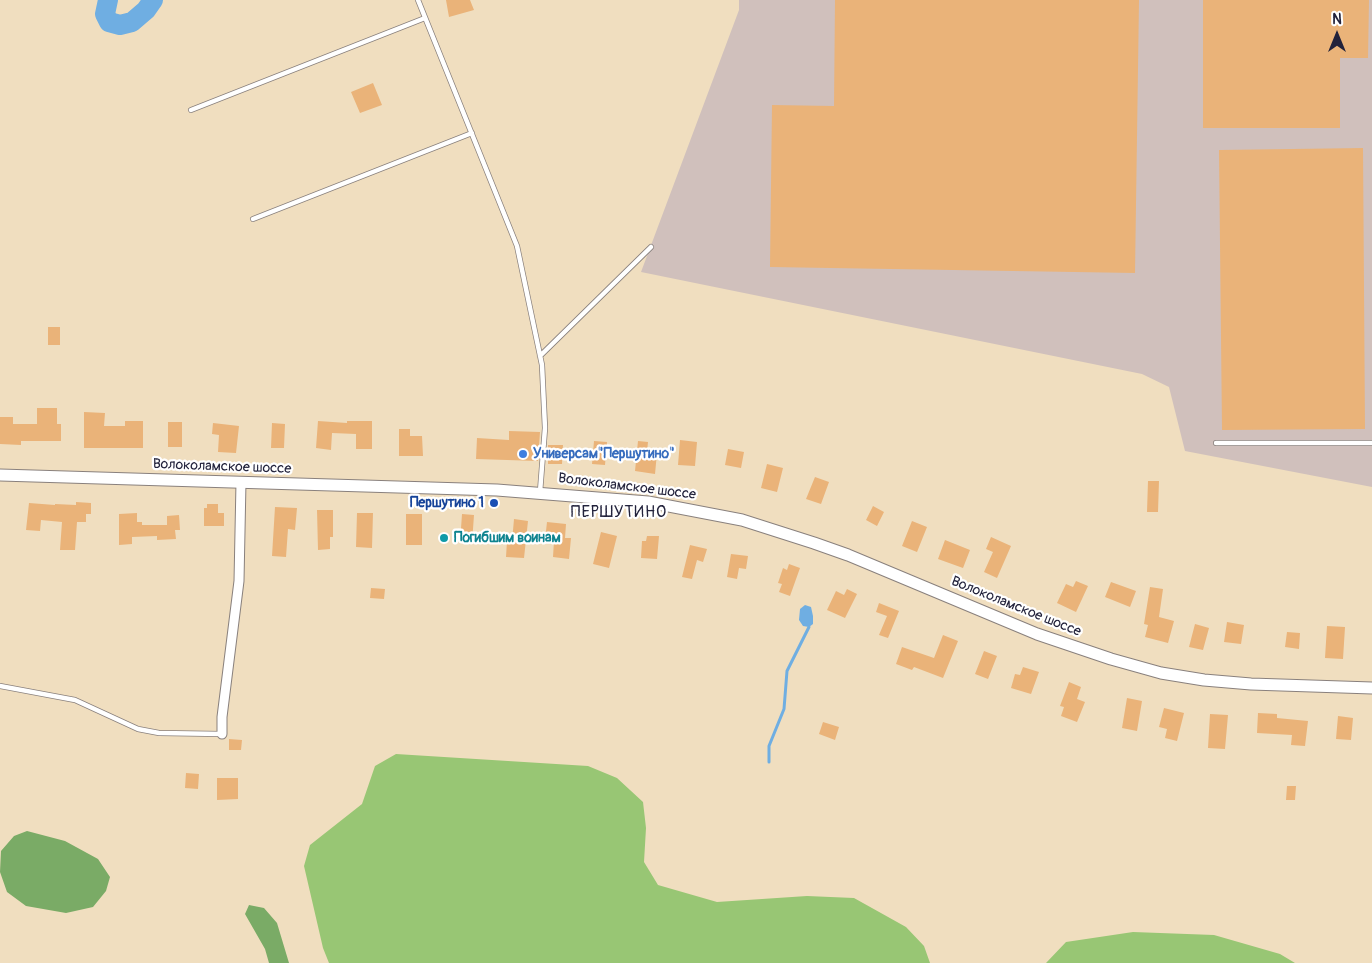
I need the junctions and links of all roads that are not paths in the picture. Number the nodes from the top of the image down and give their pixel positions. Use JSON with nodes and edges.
{"nodes":[{"id":1,"x":418,"y":0,"type":"edge"},
{"id":2,"x":425,"y":18,"type":"junction"},
{"id":3,"x":191,"y":110,"type":"dead end"},
{"id":4,"x":472,"y":133,"type":"junction"},
{"id":5,"x":253,"y":219,"type":"dead end"},
{"id":6,"x":650,"y":247,"type":"dead end"},
{"id":7,"x":540,"y":356,"type":"junction"},
{"id":8,"x":1216,"y":443,"type":"dead end"},
{"id":9,"x":1372,"y":443,"type":"edge"},
{"id":10,"x":0,"y":475,"type":"edge"},
{"id":11,"x":241,"y":482,"type":"junction"},
{"id":12,"x":540,"y":492,"type":"junction"},
{"id":13,"x":0,"y":686,"type":"edge"},
{"id":14,"x":1372,"y":688,"type":"edge"},
{"id":15,"x":222,"y":734,"type":"joint"}],
"edges":[{"from":1,"to":2,"type":"lane"},
{"from":2,"to":3,"type":"lane"},
{"from":2,"to":4,"type":"lane"},
{"from":4,"to":5,"type":"lane"},
{"from":4,"to":7,"type":"lane"},
{"from":6,"to":7,"type":"lane"},
{"from":7,"to":12,"type":"lane"},
{"from":8,"to":9,"type":"lane"},
{"from":10,"to":11,"type":"street","name":"Волоколамское шоссе"},
{"from":11,"to":12,"type":"street","name":"Волоколамское шоссе"},
{"from":11,"to":15,"type":"street"},
{"from":12,"to":14,"type":"street","name":"Волоколамское шоссе"},
{"from":13,"to":15,"type":"lane"}]}
